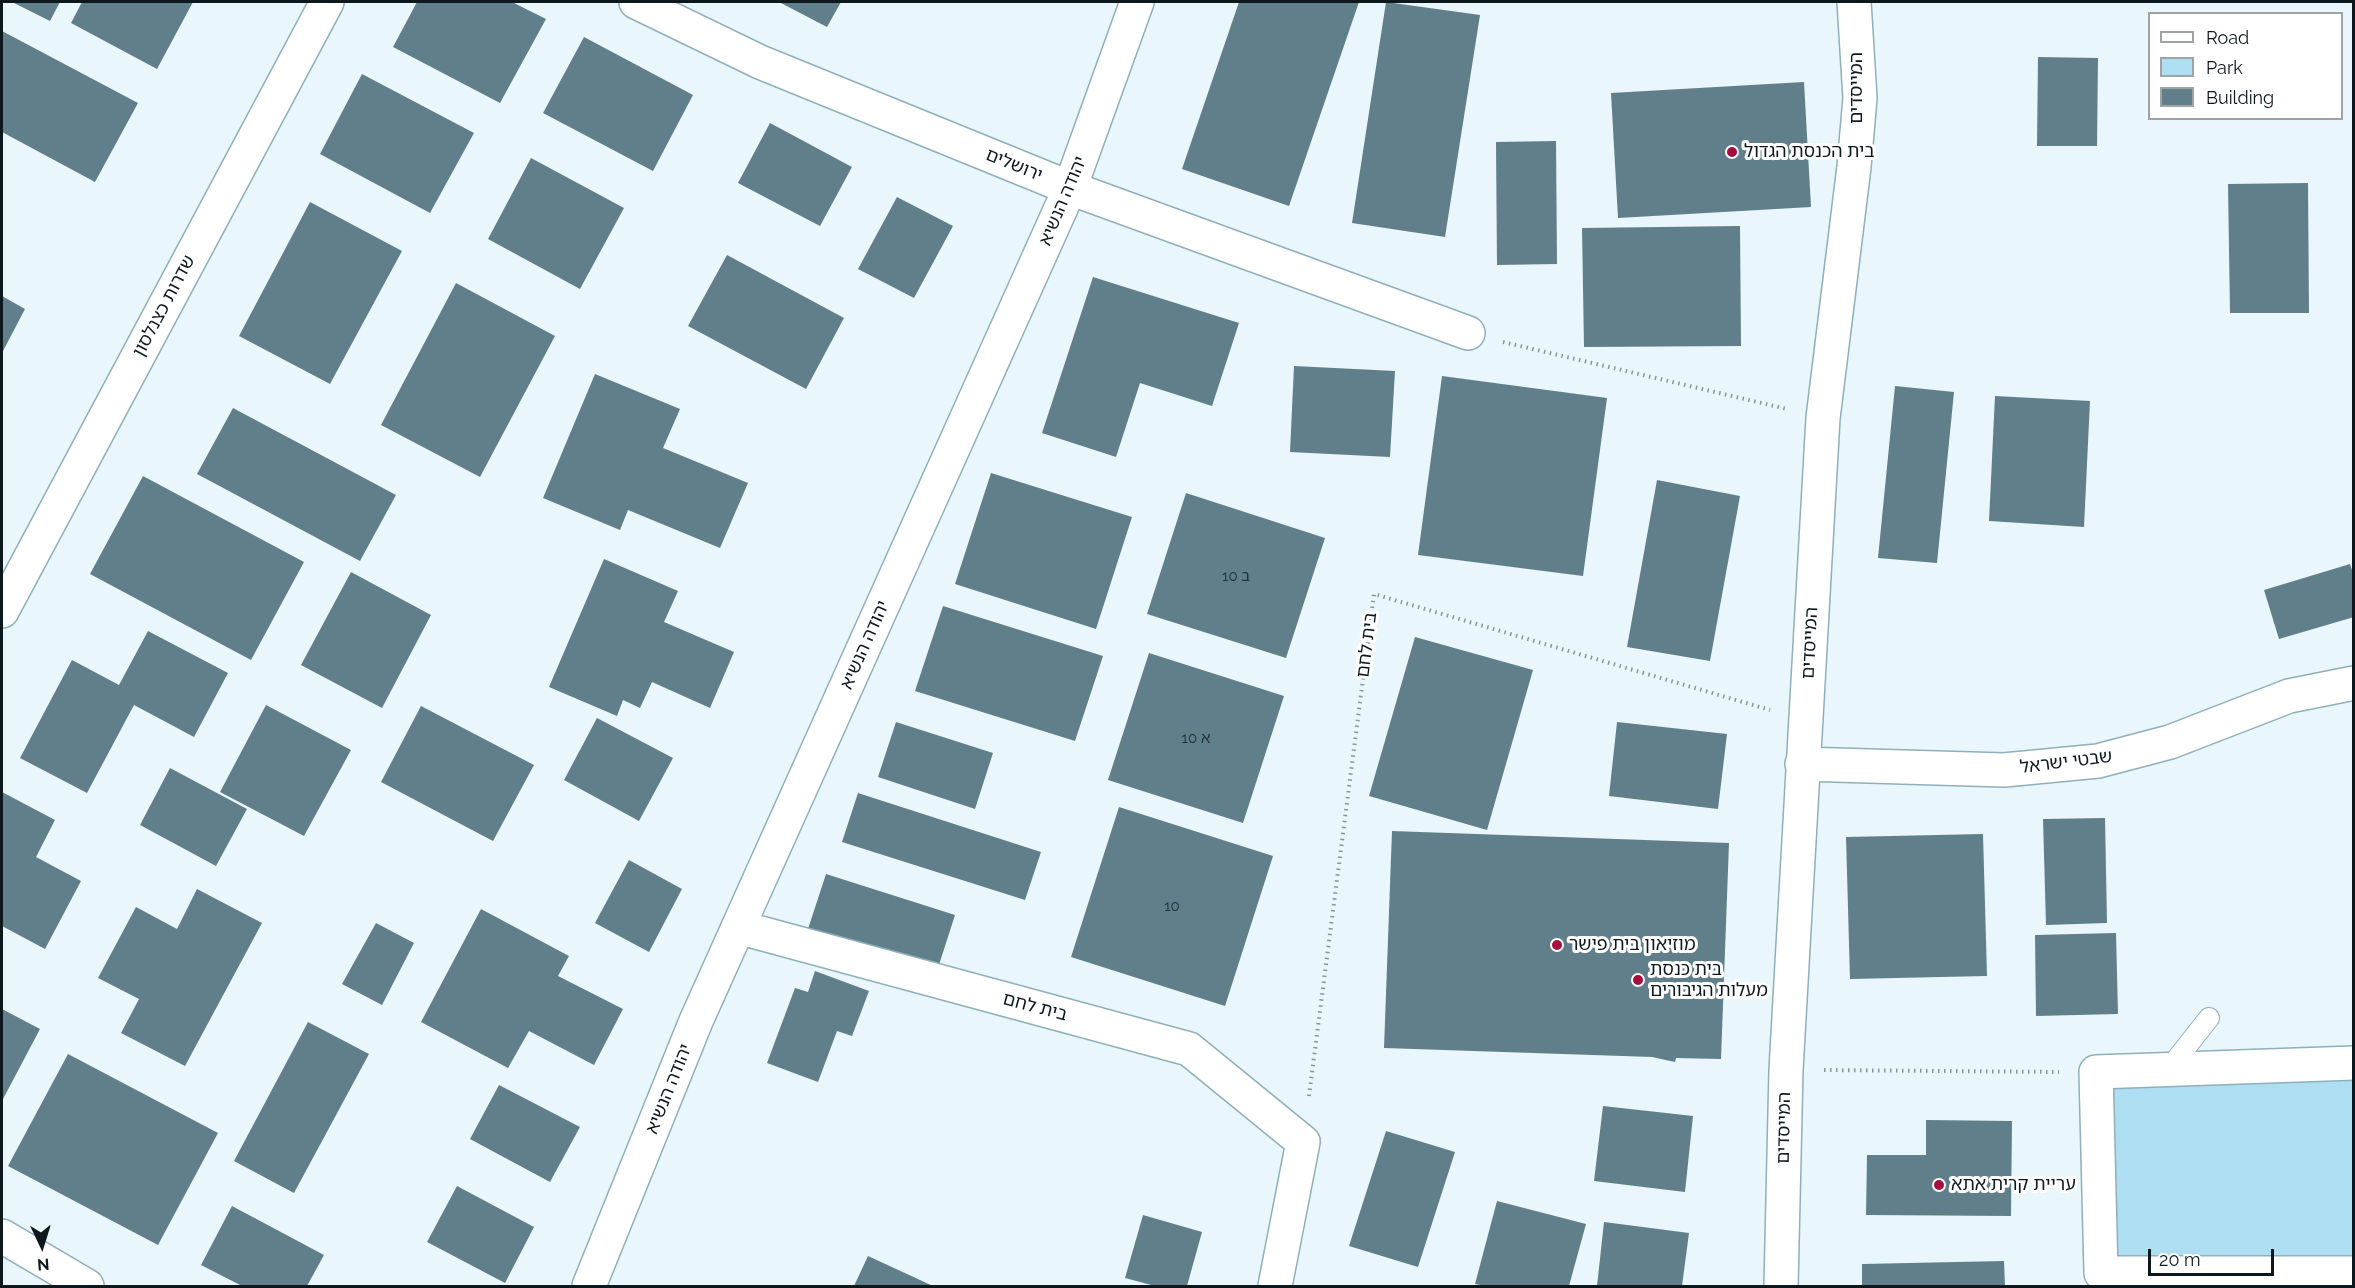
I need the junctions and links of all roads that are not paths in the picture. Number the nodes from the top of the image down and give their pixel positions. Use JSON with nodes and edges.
{"nodes":[{"id":1,"x":327,"y":2,"type":"edge"},
{"id":2,"x":636,"y":2,"type":"edge"},
{"id":3,"x":1137,"y":2,"type":"edge"},
{"id":4,"x":1854,"y":2,"type":"edge"},
{"id":5,"x":1070,"y":188,"type":"junction"},
{"id":6,"x":1468,"y":333,"type":"road end"},
{"id":7,"x":2,"y":611,"type":"edge"},
{"id":8,"x":2354,"y":683,"type":"edge"},
{"id":9,"x":1802,"y":764,"type":"junction"},
{"id":10,"x":738,"y":927,"type":"junction"},
{"id":11,"x":2209,"y":1018,"type":"dead end"},
{"id":12,"x":2354,"y":1063,"type":"edge"},
{"id":13,"x":2168,"y":1070,"type":"junction"},
{"id":14,"x":2,"y":1236,"type":"edge"},
{"id":15,"x":2354,"y":1273,"type":"edge"},
{"id":16,"x":2172,"y":1280,"type":"edge"},
{"id":17,"x":87,"y":1287,"type":"edge"},
{"id":18,"x":590,"y":1287,"type":"edge"},
{"id":19,"x":1275,"y":1287,"type":"edge"},
{"id":20,"x":1781,"y":1287,"type":"edge"}],
"edges":[{"from":1,"to":7,"type":"street","name":"שדרות כצנלסון"},
{"from":2,"to":5,"type":"street","name":"ירושלים"},
{"from":3,"to":5,"type":"street","name":"יהודה הנשיא"},
{"from":4,"to":9,"type":"street","name":"המייסדים"},
{"from":5,"to":6,"type":"street","name":"ירושלים"},
{"from":5,"to":10,"type":"street","name":"יהודה הנשיא"},
{"from":8,"to":9,"type":"street","name":"שבטי ישראל"},
{"from":9,"to":20,"type":"street","name":"המייסדים"},
{"from":10,"to":18,"type":"street","name":"יהודה הנשיא"},
{"from":10,"to":19,"type":"street","name":"בית לחם"},
{"from":11,"to":13,"type":"lane"},
{"from":12,"to":13,"type":"street"},
{"from":13,"to":16,"type":"street"},
{"from":14,"to":17,"type":"street"},
{"from":15,"to":16,"type":"street"}]}
